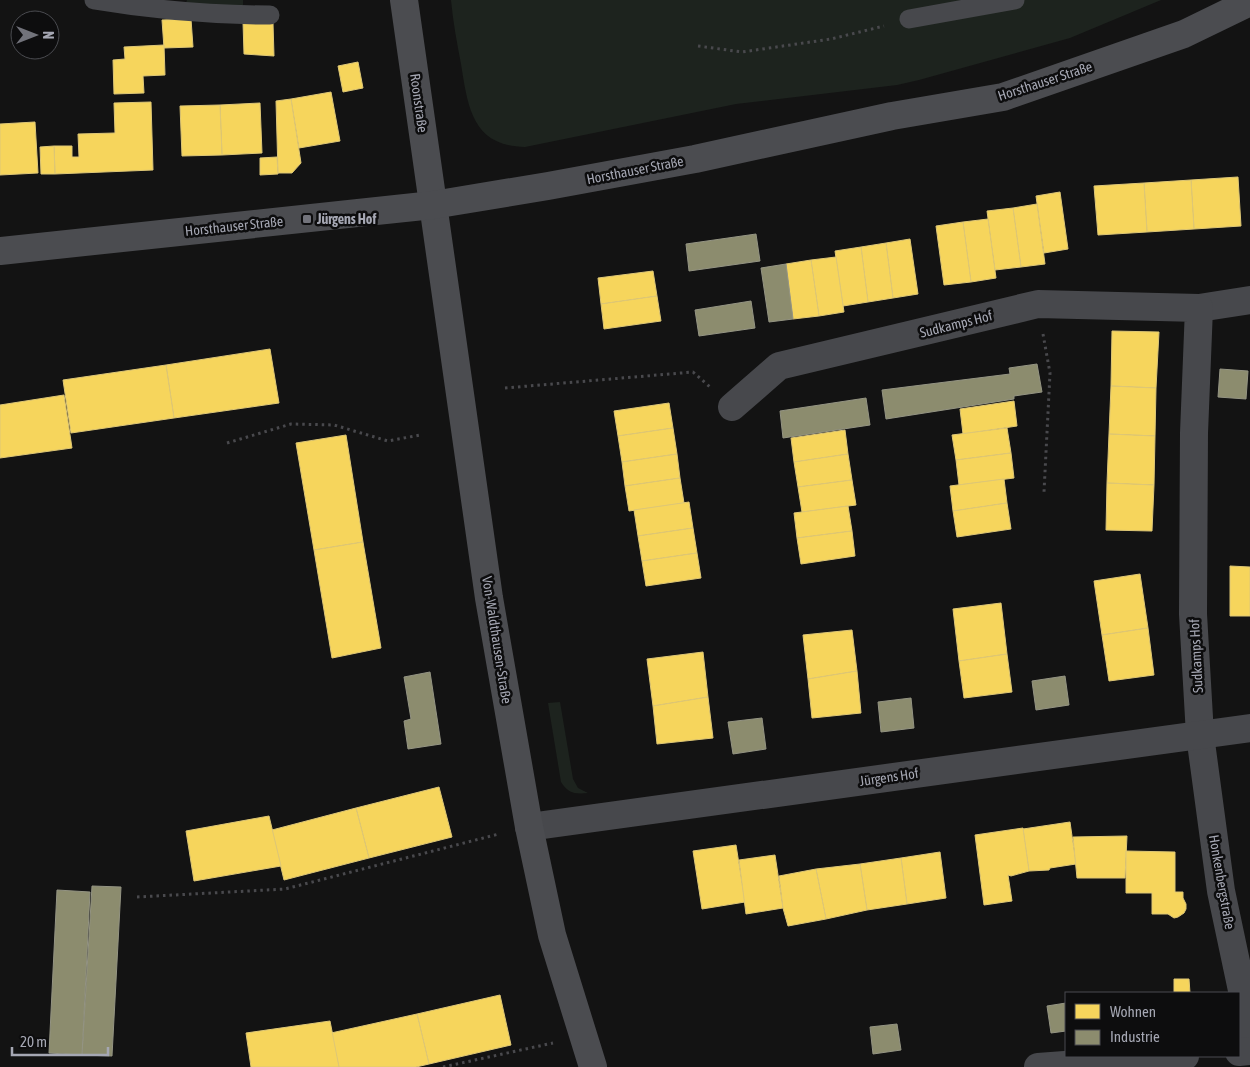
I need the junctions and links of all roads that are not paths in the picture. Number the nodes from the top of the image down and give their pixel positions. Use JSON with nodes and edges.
{"nodes":[{"id":1,"x":94,"y":0,"type":"edge"},
{"id":2,"x":404,"y":0,"type":"edge"},
{"id":3,"x":1015,"y":0,"type":"edge"},
{"id":4,"x":1250,"y":2,"type":"edge"},
{"id":5,"x":270,"y":15,"type":"dead end"},
{"id":6,"x":908,"y":20,"type":"road end"},
{"id":7,"x":434,"y":205,"type":"junction"},
{"id":8,"x":0,"y":251,"type":"edge"},
{"id":9,"x":1250,"y":300,"type":"edge"},
{"id":10,"x":1199,"y":308,"type":"junction"},
{"id":11,"x":732,"y":407,"type":"road end"},
{"id":12,"x":1250,"y":728,"type":"edge"},
{"id":13,"x":1200,"y":735,"type":"junction"},
{"id":14,"x":529,"y":827,"type":"junction"},
{"id":15,"x":1250,"y":1028,"type":"edge"},
{"id":16,"x":1172,"y":1057,"type":"edge"},
{"id":17,"x":593,"y":1067,"type":"edge"},
{"id":18,"x":1038,"y":1067,"type":"edge"}],
"edges":[{"from":1,"to":5,"type":"lane"},
{"from":2,"to":7,"type":"main road","name":"Roonstraße"},
{"from":3,"to":6,"type":"lane"},
{"from":4,"to":7,"type":"main road","name":"Horsthauser Straße"},
{"from":7,"to":8,"type":"main road","name":"Horsthauser Straße"},
{"from":7,"to":14,"type":"main road","name":"Von-Waldthausen-Straße"},
{"from":9,"to":10,"type":"street","name":"Sudkamps Hof"},
{"from":10,"to":11,"type":"street","name":"Sudkamps Hof"},
{"from":10,"to":13,"type":"street","name":"Sudkamps Hof"},
{"from":12,"to":13,"type":"street","name":"Jürgens Hof"},
{"from":13,"to":14,"type":"street","name":"Jürgens Hof"},
{"from":13,"to":15,"type":"street","name":"Honkenbergstraße"},
{"from":14,"to":17,"type":"main road","name":"Von-Waldthausen-Straße"},
{"from":16,"to":18,"type":"street"}]}
